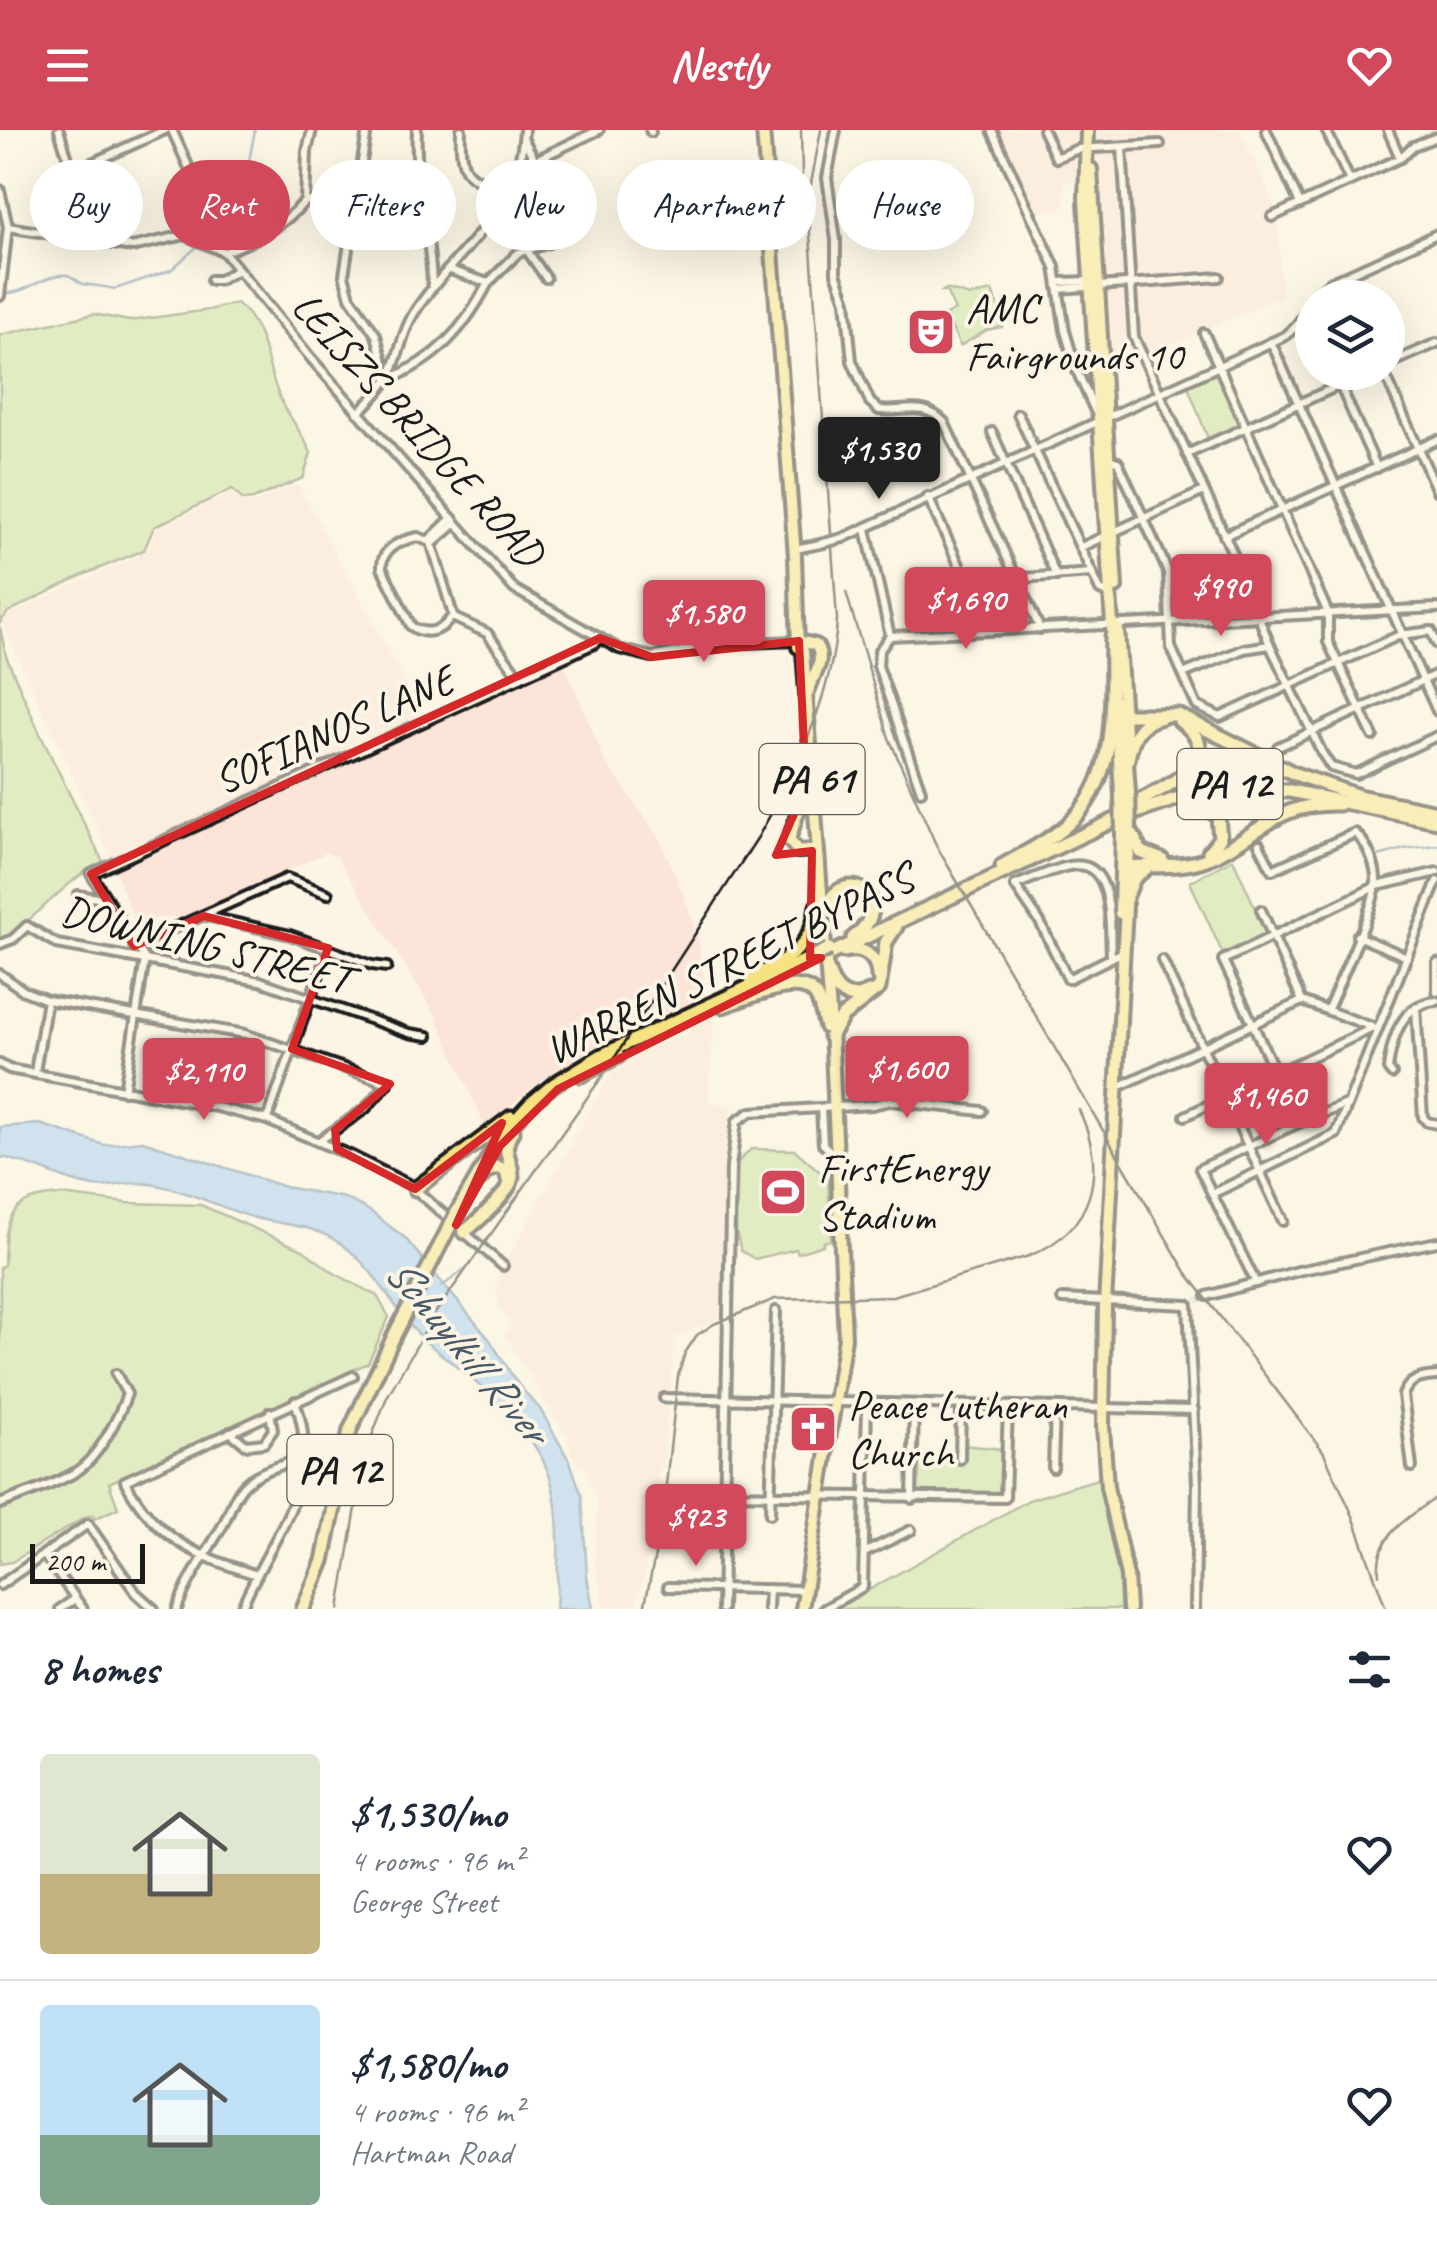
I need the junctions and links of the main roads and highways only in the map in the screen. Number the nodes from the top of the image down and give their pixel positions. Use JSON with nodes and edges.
{"nodes":[{"id":1,"x":761,"y":130,"type":"edge"},
{"id":2,"x":1087,"y":130,"type":"edge"},
{"id":3,"x":1098,"y":280,"type":"junction"},
{"id":4,"x":1096,"y":305,"type":"junction"},
{"id":5,"x":1102,"y":417,"type":"junction"},
{"id":6,"x":1109,"y":533,"type":"junction"},
{"id":7,"x":1114,"y":628,"type":"junction"},
{"id":8,"x":798,"y":640,"type":"junction"},
{"id":9,"x":806,"y":704,"type":"junction"},
{"id":10,"x":1121,"y":717,"type":"junction"},
{"id":11,"x":1128,"y":759,"type":"junction"},
{"id":12,"x":806,"y":787,"type":"junction"},
{"id":13,"x":1125,"y":794,"type":"junction"},
{"id":14,"x":1356,"y":795,"type":"junction"},
{"id":15,"x":1163,"y":802,"type":"junction"},
{"id":16,"x":1378,"y":808,"type":"junction"},
{"id":17,"x":1436,"y":816,"type":"edge"},
{"id":18,"x":1110,"y":817,"type":"junction"},
{"id":19,"x":1126,"y":832,"type":"junction"},
{"id":20,"x":814,"y":851,"type":"junction"},
{"id":21,"x":1157,"y":863,"type":"junction"},
{"id":22,"x":1126,"y":865,"type":"junction"},
{"id":23,"x":986,"y":876,"type":"junction"},
{"id":24,"x":1128,"y":893,"type":"junction"},
{"id":25,"x":817,"y":906,"type":"junction"},
{"id":26,"x":823,"y":919,"type":"junction"},
{"id":27,"x":903,"y":920,"type":"junction"},
{"id":28,"x":853,"y":938,"type":"junction"},
{"id":29,"x":830,"y":952,"type":"junction"},
{"id":30,"x":1116,"y":954,"type":"junction"},
{"id":31,"x":819,"y":962,"type":"junction"},
{"id":32,"x":719,"y":1004,"type":"junction"},
{"id":33,"x":689,"y":1018,"type":"junction"},
{"id":34,"x":828,"y":1032,"type":"junction"},
{"id":35,"x":538,"y":1097,"type":"junction"},
{"id":36,"x":513,"y":1130,"type":"junction"},
{"id":37,"x":478,"y":1176,"type":"junction"},
{"id":38,"x":305,"y":1609,"type":"edge"},
{"id":39,"x":802,"y":1609,"type":"edge"},
{"id":40,"x":1129,"y":1609,"type":"edge"}],
"edges":[{"from":1,"to":8,"type":"main road","number":"PA 61"},
{"from":2,"to":3,"type":"main road"},
{"from":3,"to":4,"type":"main road"},
{"from":3,"to":4,"type":"main road"},
{"from":4,"to":5,"type":"main road"},
{"from":5,"to":6,"type":"main road"},
{"from":5,"to":6,"type":"main road"},
{"from":6,"to":7,"type":"main road"},
{"from":6,"to":7,"type":"main road"},
{"from":7,"to":10,"type":"main road"},
{"from":7,"to":23,"type":"highway"},
{"from":8,"to":9,"type":"main road","number":"PA 61"},
{"from":8,"to":9,"type":"main road"},
{"from":8,"to":12,"type":"main road","number":"PA 61"},
{"from":9,"to":20,"type":"main road","number":"PA 61"},
{"from":10,"to":11,"type":"main road"},
{"from":10,"to":13,"type":"main road"},
{"from":10,"to":14,"type":"highway"},
{"from":11,"to":13,"type":"main road"},
{"from":11,"to":18,"type":"highway"},
{"from":12,"to":20,"type":"main road","number":"PA 61"},
{"from":12,"to":20,"type":"main road"},
{"from":13,"to":19,"type":"main road","bridge":true},
{"from":14,"to":17,"type":"highway","name":"WARREN STREET BYPASS","number":"PA 12"},
{"from":14,"to":18,"type":"highway","name":"WARREN STREET BYPASS","number":"PA 12"},
{"from":15,"to":16,"type":"highway","name":"WARREN STREET BYPASS","number":"PA 12"},
{"from":15,"to":21,"type":"highway"},
{"from":15,"to":27,"type":"highway","name":"WARREN STREET BYPASS","number":"PA 12"},
{"from":16,"to":17,"type":"highway","name":"WARREN STREET BYPASS","number":"PA 12"},
{"from":16,"to":21,"type":"highway"},
{"from":18,"to":23,"type":"highway","name":"WARREN STREET BYPASS","number":"PA 12"},
{"from":19,"to":21,"type":"highway"},
{"from":19,"to":22,"type":"main road"},
{"from":20,"to":25,"type":"main road","number":"PA 61"},
{"from":20,"to":26,"type":"main road","number":"PA 61"},
{"from":21,"to":22,"type":"highway"},
{"from":21,"to":24,"type":"highway"},
{"from":22,"to":24,"type":"main road"},
{"from":22,"to":30,"type":"main road"},
{"from":23,"to":28,"type":"highway","name":"WARREN STREET BYPASS","number":"PA 12"},
{"from":24,"to":30,"type":"main road"},
{"from":25,"to":32,"type":"highway"},
{"from":25,"to":34,"type":"main road","number":"PA 61"},
{"from":26,"to":28,"type":"highway"},
{"from":26,"to":31,"type":"main road","number":"PA 61"},
{"from":27,"to":29,"type":"highway","name":"WARREN STREET BYPASS","number":"PA 12"},
{"from":27,"to":34,"type":"highway"},
{"from":28,"to":29,"type":"highway","name":"WARREN STREET BYPASS","number":"PA 12"},
{"from":29,"to":31,"type":"highway","name":"WARREN STREET BYPASS","number":"PA 12","bridge":true},
{"from":29,"to":31,"type":"highway"},
{"from":30,"to":40,"type":"main road"},
{"from":31,"to":32,"type":"highway","name":"WARREN STREET BYPASS","number":"PA 12"},
{"from":31,"to":34,"type":"main road","number":"PA 61"},
{"from":32,"to":33,"type":"highway","name":"WARREN STREET BYPASS","number":"PA 12"},
{"from":32,"to":34,"type":"highway"},
{"from":33,"to":35,"type":"highway","name":"WARREN STREET BYPASS","number":"PA 12"},
{"from":33,"to":36,"type":"highway","name":"WARREN STREET BYPASS","number":"PA 12"},
{"from":34,"to":39,"type":"main road","number":"PA 61"},
{"from":35,"to":37,"type":"highway","name":"WARREN STREET BYPASS","number":"PA 12"},
{"from":35,"to":37,"type":"highway"},
{"from":36,"to":37,"type":"highway","name":"WARREN STREET BYPASS","number":"PA 12"},
{"from":36,"to":37,"type":"highway"},
{"from":37,"to":38,"type":"highway","name":"WARREN STREET BYPASS","number":"PA 12","bridge":true}]}
